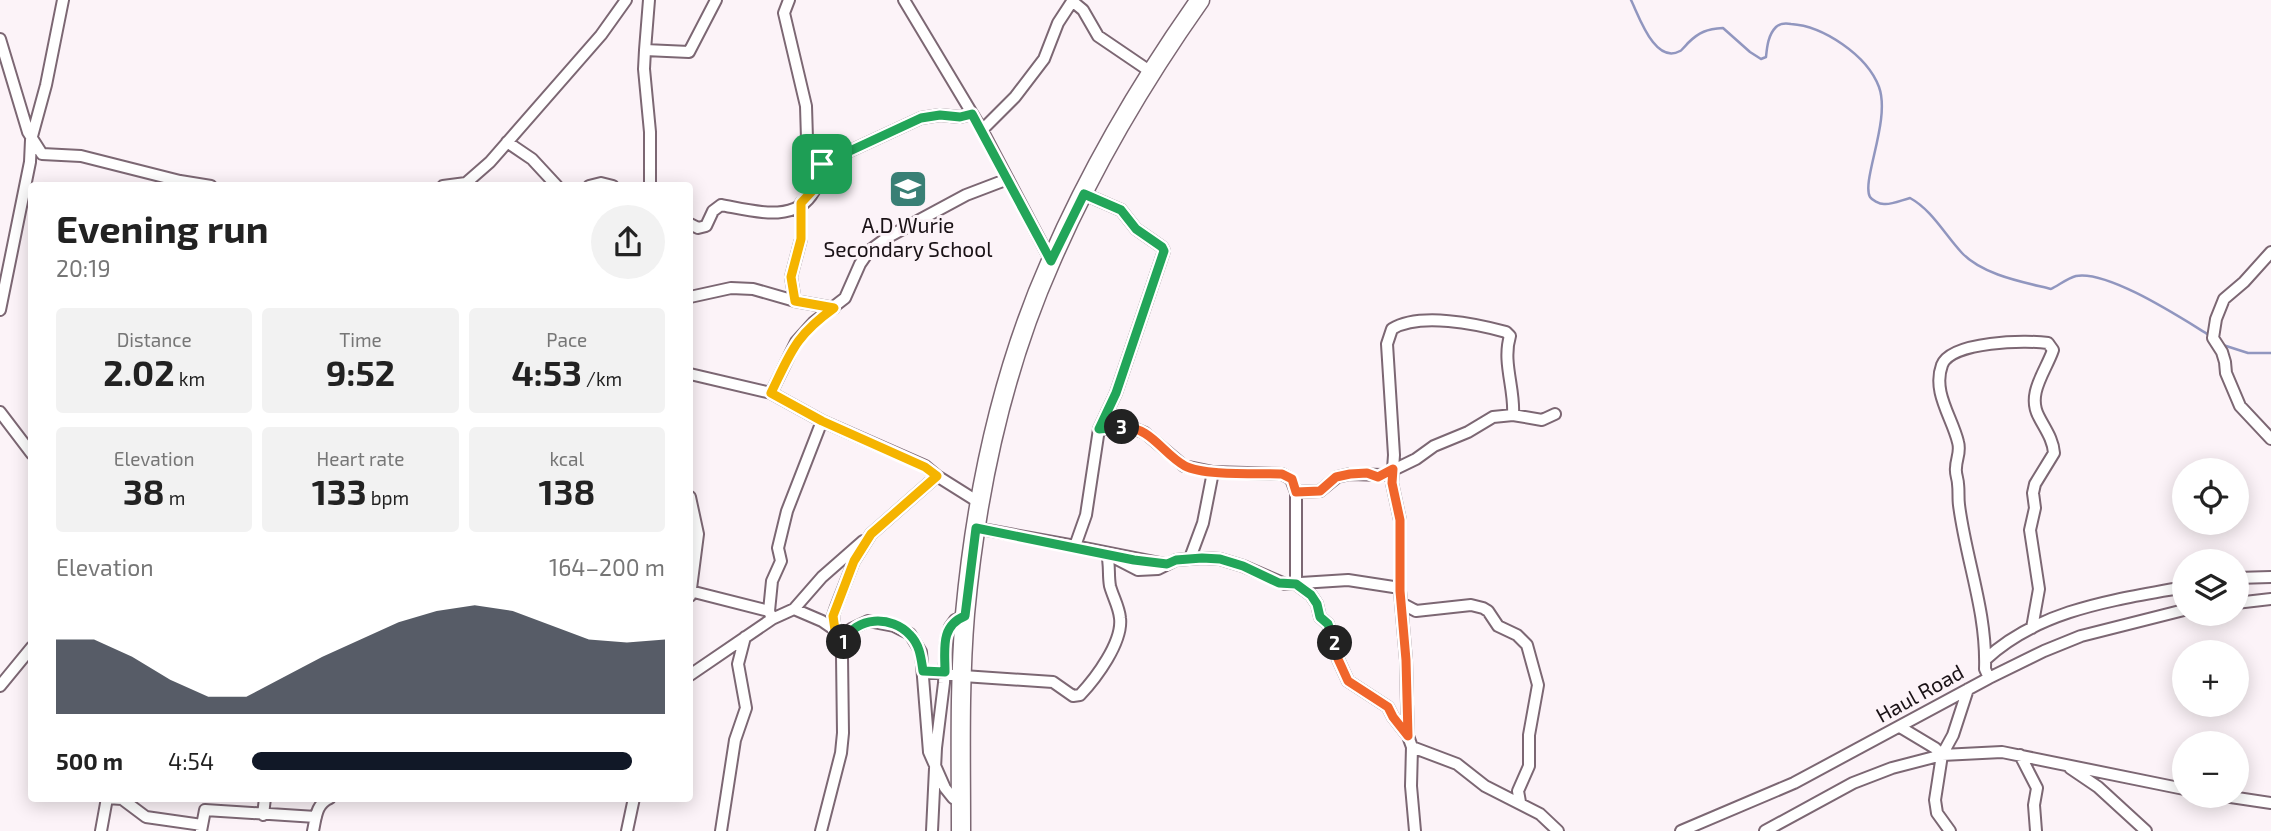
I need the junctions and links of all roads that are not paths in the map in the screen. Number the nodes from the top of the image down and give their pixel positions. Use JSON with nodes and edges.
{"nodes":[{"id":1,"x":63,"y":0,"type":"edge"},
{"id":2,"x":625,"y":0,"type":"edge"},
{"id":3,"x":649,"y":0,"type":"edge"},
{"id":4,"x":716,"y":0,"type":"edge"},
{"id":5,"x":789,"y":0,"type":"edge"},
{"id":6,"x":904,"y":0,"type":"edge"},
{"id":7,"x":1200,"y":0,"type":"edge"},
{"id":8,"x":1072,"y":1,"type":"edge"},
{"id":9,"x":0,"y":39,"type":"edge"},
{"id":10,"x":645,"y":50,"type":"junction"},
{"id":11,"x":1151,"y":72,"type":"junction"},
{"id":12,"x":972,"y":114,"type":"junction"},
{"id":13,"x":982,"y":130,"type":"junction"},
{"id":14,"x":32,"y":140,"type":"junction"},
{"id":15,"x":507,"y":142,"type":"junction"},
{"id":16,"x":822,"y":164,"type":"junction"},
{"id":17,"x":1009,"y":179,"type":"junction"},
{"id":18,"x":175,"y":182,"type":"edge"},
{"id":19,"x":467,"y":182,"type":"edge"},
{"id":20,"x":554,"y":182,"type":"edge"},
{"id":21,"x":650,"y":182,"type":"edge"},
{"id":22,"x":1084,"y":194,"type":"junction"},
{"id":23,"x":801,"y":203,"type":"junction"},
{"id":24,"x":693,"y":226,"type":"edge"},
{"id":25,"x":2271,"y":252,"type":"edge"},
{"id":26,"x":1051,"y":261,"type":"junction"},
{"id":27,"x":693,"y":296,"type":"edge"},
{"id":28,"x":795,"y":301,"type":"junction"},
{"id":29,"x":834,"y":308,"type":"junction"},
{"id":30,"x":0,"y":310,"type":"edge"},
{"id":31,"x":693,"y":375,"type":"edge"},
{"id":32,"x":771,"y":393,"type":"junction"},
{"id":33,"x":0,"y":412,"type":"edge"},
{"id":34,"x":1555,"y":414,"type":"dead end"},
{"id":35,"x":1513,"y":415,"type":"junction"},
{"id":36,"x":822,"y":421,"type":"junction"},
{"id":37,"x":1099,"y":429,"type":"junction"},
{"id":38,"x":2271,"y":439,"type":"edge"},
{"id":39,"x":28,"y":449,"type":"edge"},
{"id":40,"x":1393,"y":469,"type":"junction"},
{"id":41,"x":1213,"y":472,"type":"junction"},
{"id":42,"x":937,"y":476,"type":"junction"},
{"id":43,"x":1296,"y":492,"type":"junction"},
{"id":44,"x":980,"y":503,"type":"junction"},
{"id":45,"x":693,"y":511,"type":"edge"},
{"id":46,"x":976,"y":528,"type":"junction"},
{"id":47,"x":871,"y":534,"type":"junction"},
{"id":48,"x":1075,"y":546,"type":"junction"},
{"id":49,"x":1107,"y":554,"type":"junction"},
{"id":50,"x":1190,"y":558,"type":"junction"},
{"id":51,"x":693,"y":571,"type":"edge"},
{"id":52,"x":2271,"y":577,"type":"edge"},
{"id":53,"x":2249,"y":578,"type":"edge"},
{"id":54,"x":1296,"y":584,"type":"junction"},
{"id":55,"x":1401,"y":588,"type":"junction"},
{"id":56,"x":2172,"y":589,"type":"edge"},
{"id":57,"x":693,"y":594,"type":"edge"},
{"id":58,"x":2271,"y":599,"type":"edge"},
{"id":59,"x":2249,"y":602,"type":"edge"},
{"id":60,"x":1401,"y":603,"type":"junction"},
{"id":61,"x":794,"y":609,"type":"junction"},
{"id":62,"x":2172,"y":613,"type":"edge"},
{"id":63,"x":771,"y":615,"type":"junction"},
{"id":64,"x":2032,"y":628,"type":"junction"},
{"id":65,"x":835,"y":630,"type":"junction"},
{"id":66,"x":745,"y":637,"type":"junction"},
{"id":67,"x":841,"y":647,"type":"junction"},
{"id":68,"x":28,"y":652,"type":"edge"},
{"id":69,"x":1986,"y":659,"type":"junction"},
{"id":70,"x":923,"y":671,"type":"junction"},
{"id":71,"x":693,"y":673,"type":"edge"},
{"id":72,"x":954,"y":674,"type":"junction"},
{"id":73,"x":1989,"y":678,"type":"junction"},
{"id":74,"x":0,"y":687,"type":"edge"},
{"id":75,"x":1968,"y":689,"type":"junction"},
{"id":76,"x":1900,"y":727,"type":"junction"},
{"id":77,"x":1410,"y":741,"type":"junction"},
{"id":78,"x":1942,"y":755,"type":"junction"},
{"id":79,"x":2020,"y":755,"type":"junction"},
{"id":80,"x":2066,"y":765,"type":"junction"},
{"id":81,"x":935,"y":769,"type":"junction"},
{"id":82,"x":2172,"y":787,"type":"edge"},
{"id":83,"x":2249,"y":800,"type":"edge"},
{"id":84,"x":106,"y":802,"type":"edge"},
{"id":85,"x":126,"y":802,"type":"edge"},
{"id":86,"x":265,"y":802,"type":"edge"},
{"id":87,"x":323,"y":802,"type":"edge"},
{"id":88,"x":633,"y":802,"type":"edge"},
{"id":89,"x":961,"y":802,"type":"junction"},
{"id":90,"x":1520,"y":802,"type":"junction"},
{"id":91,"x":2271,"y":803,"type":"edge"},
{"id":92,"x":263,"y":815,"type":"junction"},
{"id":93,"x":316,"y":817,"type":"junction"},
{"id":94,"x":2133,"y":819,"type":"junction"},
{"id":95,"x":201,"y":828,"type":"edge"},
{"id":96,"x":101,"y":831,"type":"edge"},
{"id":97,"x":313,"y":831,"type":"edge"},
{"id":98,"x":626,"y":831,"type":"edge"},
{"id":99,"x":721,"y":831,"type":"edge"},
{"id":100,"x":821,"y":831,"type":"edge"},
{"id":101,"x":932,"y":831,"type":"edge"},
{"id":102,"x":961,"y":831,"type":"edge"},
{"id":103,"x":1415,"y":831,"type":"edge"},
{"id":104,"x":1558,"y":831,"type":"edge"},
{"id":105,"x":1681,"y":831,"type":"edge"},
{"id":106,"x":1765,"y":831,"type":"edge"},
{"id":107,"x":1950,"y":831,"type":"edge"},
{"id":108,"x":2036,"y":831,"type":"edge"},
{"id":109,"x":2126,"y":831,"type":"edge"},
{"id":110,"x":2146,"y":831,"type":"edge"}],
"edges":[{"from":1,"to":14,"type":"street"},
{"from":2,"to":15,"type":"street"},
{"from":3,"to":10,"type":"street"},
{"from":4,"to":10,"type":"street"},
{"from":5,"to":16,"type":"street"},
{"from":6,"to":12,"type":"street"},
{"from":7,"to":11,"type":"main road"},
{"from":8,"to":11,"type":"street"},
{"from":8,"to":13,"type":"street"},
{"from":9,"to":14,"type":"street"},
{"from":10,"to":21,"type":"street"},
{"from":11,"to":22,"type":"main road"},
{"from":12,"to":13,"type":"street"},
{"from":12,"to":16,"type":"street"},
{"from":13,"to":17,"type":"street"},
{"from":14,"to":18,"type":"street"},
{"from":14,"to":30,"type":"street"},
{"from":15,"to":19,"type":"street"},
{"from":15,"to":20,"type":"street"},
{"from":16,"to":23,"type":"street"},
{"from":17,"to":26,"type":"street"},
{"from":17,"to":29,"type":"street"},
{"from":22,"to":26,"type":"main road"},
{"from":22,"to":37,"type":"street"},
{"from":23,"to":24,"type":"street"},
{"from":23,"to":28,"type":"street"},
{"from":25,"to":38,"type":"street"},
{"from":26,"to":44,"type":"main road"},
{"from":27,"to":28,"type":"street"},
{"from":28,"to":29,"type":"street"},
{"from":29,"to":32,"type":"street"},
{"from":31,"to":32,"type":"street"},
{"from":32,"to":36,"type":"street"},
{"from":33,"to":39,"type":"street"},
{"from":34,"to":35,"type":"street"},
{"from":35,"to":40,"type":"street"},
{"from":35,"to":40,"type":"street"},
{"from":36,"to":42,"type":"street"},
{"from":36,"to":63,"type":"street"},
{"from":37,"to":41,"type":"street"},
{"from":37,"to":48,"type":"street"},
{"from":40,"to":43,"type":"street"},
{"from":40,"to":55,"type":"street"},
{"from":41,"to":43,"type":"street"},
{"from":41,"to":50,"type":"street"},
{"from":42,"to":44,"type":"street"},
{"from":42,"to":47,"type":"street"},
{"from":43,"to":54,"type":"street"},
{"from":44,"to":46,"type":"main road"},
{"from":45,"to":51,"type":"street"},
{"from":46,"to":48,"type":"street"},
{"from":46,"to":72,"type":"main road"},
{"from":47,"to":61,"type":"street"},
{"from":47,"to":65,"type":"street"},
{"from":48,"to":49,"type":"street"},
{"from":49,"to":50,"type":"street"},
{"from":49,"to":72,"type":"street"},
{"from":50,"to":54,"type":"street"},
{"from":52,"to":53,"type":"street"},
{"from":54,"to":55,"type":"street"},
{"from":54,"to":77,"type":"street"},
{"from":55,"to":60,"type":"street"},
{"from":56,"to":64,"type":"street"},
{"from":57,"to":63,"type":"street"},
{"from":58,"to":59,"type":"street"},
{"from":60,"to":77,"type":"street"},
{"from":60,"to":90,"type":"street"},
{"from":61,"to":63,"type":"street"},
{"from":61,"to":65,"type":"street"},
{"from":62,"to":73,"type":"street","name":"Haul Road"},
{"from":63,"to":66,"type":"street"},
{"from":64,"to":69,"type":"street"},
{"from":64,"to":69,"type":"street"},
{"from":65,"to":67,"type":"street"},
{"from":66,"to":71,"type":"street"},
{"from":66,"to":99,"type":"street"},
{"from":67,"to":70,"type":"street"},
{"from":67,"to":100,"type":"street"},
{"from":68,"to":74,"type":"street"},
{"from":69,"to":73,"type":"street"},
{"from":70,"to":72,"type":"street"},
{"from":70,"to":81,"type":"street"},
{"from":72,"to":81,"type":"street"},
{"from":72,"to":89,"type":"main road"},
{"from":73,"to":75,"type":"street","name":"Haul Road"},
{"from":75,"to":76,"type":"street","name":"Haul Road"},
{"from":75,"to":78,"type":"street"},
{"from":76,"to":78,"type":"street"},
{"from":76,"to":105,"type":"street","name":"Haul Road"},
{"from":77,"to":90,"type":"street"},
{"from":77,"to":103,"type":"street"},
{"from":78,"to":79,"type":"street"},
{"from":78,"to":106,"type":"street"},
{"from":78,"to":107,"type":"street"},
{"from":79,"to":80,"type":"street"},
{"from":79,"to":108,"type":"street"},
{"from":80,"to":82,"type":"street"},
{"from":80,"to":94,"type":"street"},
{"from":81,"to":89,"type":"street"},
{"from":81,"to":101,"type":"street"},
{"from":83,"to":91,"type":"street"},
{"from":84,"to":96,"type":"street"},
{"from":85,"to":95,"type":"street"},
{"from":86,"to":92,"type":"street"},
{"from":87,"to":93,"type":"street"},
{"from":88,"to":98,"type":"street"},
{"from":89,"to":102,"type":"main road"},
{"from":90,"to":104,"type":"street"},
{"from":92,"to":93,"type":"street"},
{"from":92,"to":95,"type":"street"},
{"from":93,"to":97,"type":"street"},
{"from":94,"to":109,"type":"street"},
{"from":94,"to":110,"type":"street"}]}
